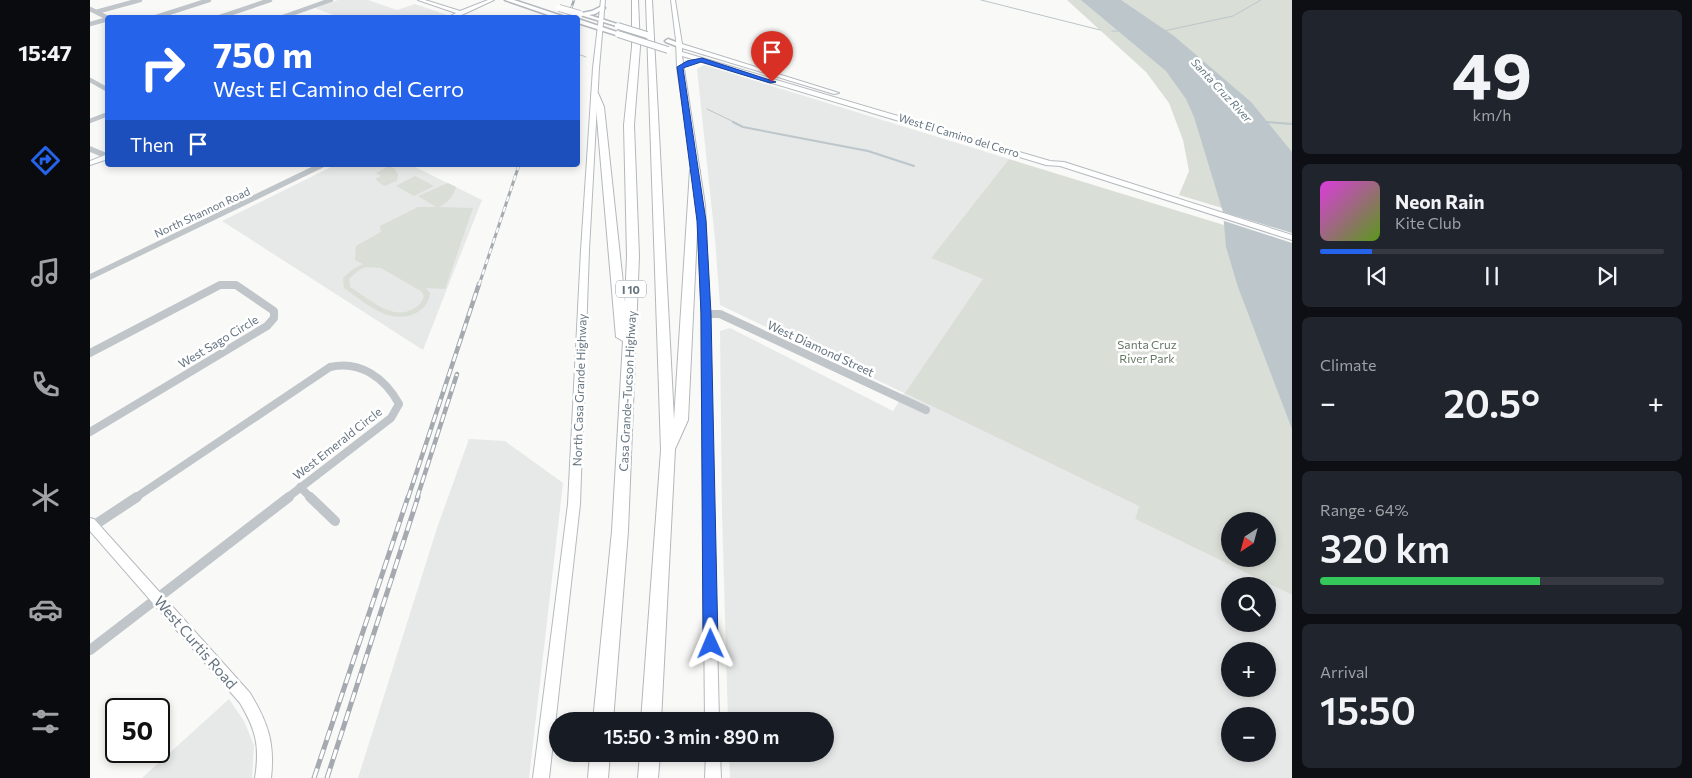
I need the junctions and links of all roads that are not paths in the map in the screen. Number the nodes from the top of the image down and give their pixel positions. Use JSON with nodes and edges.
{"nodes":[{"id":1,"x":140,"y":0,"type":"edge"},
{"id":2,"x":208,"y":0,"type":"edge"},
{"id":3,"x":270,"y":0,"type":"edge"},
{"id":4,"x":331,"y":0,"type":"edge"},
{"id":5,"x":420,"y":0,"type":"edge"},
{"id":6,"x":492,"y":0,"type":"edge"},
{"id":7,"x":508,"y":0,"type":"edge"},
{"id":8,"x":603,"y":0,"type":"edge"},
{"id":9,"x":635,"y":0,"type":"edge"},
{"id":10,"x":649,"y":0,"type":"edge"},
{"id":11,"x":673,"y":0,"type":"edge"},
{"id":12,"x":550,"y":5,"type":"dead end"},
{"id":13,"x":602,"y":8,"type":"junction"},
{"id":14,"x":90,"y":9,"type":"edge"},
{"id":15,"x":96,"y":12,"type":"junction"},
{"id":16,"x":460,"y":13,"type":"junction"},
{"id":17,"x":584,"y":14,"type":"junction"},
{"id":18,"x":162,"y":15,"type":"edge"},
{"id":19,"x":226,"y":15,"type":"edge"},
{"id":20,"x":288,"y":15,"type":"edge"},
{"id":21,"x":456,"y":15,"type":"edge"},
{"id":22,"x":556,"y":15,"type":"edge"},
{"id":23,"x":105,"y":16,"type":"edge"},
{"id":24,"x":105,"y":19,"type":"edge"},
{"id":25,"x":601,"y":20,"type":"junction"},
{"id":26,"x":580,"y":22,"type":"edge"},
{"id":27,"x":90,"y":24,"type":"edge"},
{"id":28,"x":600,"y":28,"type":"junction"},
{"id":29,"x":679,"y":45,"type":"junction"},
{"id":30,"x":679,"y":53,"type":"junction"},
{"id":31,"x":702,"y":60,"type":"junction"},
{"id":32,"x":680,"y":67,"type":"junction"},
{"id":33,"x":90,"y":80,"type":"edge"},
{"id":34,"x":105,"y":88,"type":"edge"},
{"id":35,"x":595,"y":95,"type":"junction"},
{"id":36,"x":869,"y":108,"type":"junction"},
{"id":37,"x":105,"y":115,"type":"edge"},
{"id":38,"x":90,"y":121,"type":"edge"},
{"id":39,"x":90,"y":148,"type":"edge"},
{"id":40,"x":105,"y":155,"type":"edge"},
{"id":41,"x":105,"y":157,"type":"edge"},
{"id":42,"x":90,"y":163,"type":"edge"},
{"id":43,"x":318,"y":167,"type":"edge"},
{"id":44,"x":695,"y":170,"type":"junction"},
{"id":45,"x":1292,"y":238,"type":"edge"},
{"id":46,"x":90,"y":276,"type":"edge"},
{"id":47,"x":706,"y":314,"type":"junction"},
{"id":48,"x":90,"y":353,"type":"edge"},
{"id":49,"x":627,"y":373,"type":"junction"},
{"id":50,"x":926,"y":410,"type":"dead end"},
{"id":51,"x":90,"y":432,"type":"edge"},
{"id":52,"x":668,"y":450,"type":"junction"},
{"id":53,"x":300,"y":487,"type":"junction"},
{"id":54,"x":335,"y":521,"type":"dead end"},
{"id":55,"x":91,"y":524,"type":"edge"},
{"id":56,"x":156,"y":597,"type":"junction"},
{"id":57,"x":90,"y":650,"type":"edge"},
{"id":58,"x":604,"y":712,"type":"edge"},
{"id":59,"x":652,"y":712,"type":"edge"},
{"id":60,"x":712,"y":712,"type":"edge"},
{"id":61,"x":599,"y":762,"type":"edge"},
{"id":62,"x":649,"y":762,"type":"edge"},
{"id":63,"x":712,"y":762,"type":"edge"},
{"id":64,"x":263,"y":778,"type":"edge"},
{"id":65,"x":541,"y":778,"type":"edge"},
{"id":66,"x":598,"y":778,"type":"edge"},
{"id":67,"x":648,"y":778,"type":"edge"},
{"id":68,"x":713,"y":778,"type":"edge"}],
"edges":[{"from":1,"to":15,"type":"street"},
{"from":2,"to":18,"type":"street"},
{"from":3,"to":19,"type":"street"},
{"from":4,"to":20,"type":"street"},
{"from":5,"to":16,"type":"main road"},
{"from":6,"to":16,"type":"main road"},
{"from":7,"to":22,"type":"main road"},
{"from":8,"to":13,"type":"main road","name":"North Casa Grande Highway"},
{"from":9,"to":49,"type":"highway","name":"Casa Grande-Tucson Highway","number":"I 10"},
{"from":10,"to":52,"type":"highway","number":"I 10"},
{"from":11,"to":29,"type":"main road"},
{"from":12,"to":17,"type":"main road","bridge":true},
{"from":13,"to":17,"type":"main road"},
{"from":13,"to":25,"type":"main road","name":"North Casa Grande Highway"},
{"from":14,"to":15,"type":"street"},
{"from":15,"to":23,"type":"street"},
{"from":16,"to":21,"type":"main road"},
{"from":17,"to":25,"type":"main road"},
{"from":24,"to":27,"type":"street"},
{"from":25,"to":28,"type":"main road","name":"North Casa Grande Highway"},
{"from":25,"to":29,"type":"main road","bridge":true},
{"from":26,"to":28,"type":"main road"},
{"from":28,"to":30,"type":"main road","bridge":true},
{"from":28,"to":35,"type":"main road","name":"North Casa Grande Highway"},
{"from":29,"to":30,"type":"main road"},
{"from":29,"to":36,"type":"main road","name":"West El Camino del Cerro"},
{"from":30,"to":31,"type":"main road","name":"West El Camino del Cerro"},
{"from":30,"to":32,"type":"main road"},
{"from":31,"to":32,"type":"main road"},
{"from":31,"to":36,"type":"main road","name":"West El Camino del Cerro"},
{"from":32,"to":44,"type":"main road"},
{"from":33,"to":34,"type":"street"},
{"from":35,"to":49,"type":"highway"},
{"from":35,"to":65,"type":"main road","name":"North Casa Grande Highway"},
{"from":36,"to":45,"type":"main road","name":"West El Camino del Cerro"},
{"from":37,"to":38,"type":"street"},
{"from":39,"to":40,"type":"street"},
{"from":41,"to":42,"type":"main road"},
{"from":43,"to":46,"type":"street","name":"North Shannon Road"},
{"from":44,"to":47,"type":"main road"},
{"from":44,"to":52,"type":"highway"},
{"from":47,"to":50,"type":"street","name":"West Diamond Street"},
{"from":47,"to":60,"type":"main road"},
{"from":48,"to":51,"type":"street","name":"West Sago Circle"},
{"from":49,"to":58,"type":"highway","name":"Casa Grande-Tucson Highway","number":"I 10"},
{"from":52,"to":59,"type":"highway","number":"I 10"},
{"from":53,"to":54,"type":"street"},
{"from":53,"to":55,"type":"street","name":"West Emerald Circle"},
{"from":53,"to":56,"type":"street","name":"West Emerald Circle"},
{"from":55,"to":56,"type":"main road","name":"West Curtis Road"},
{"from":56,"to":57,"type":"street","name":"West Emerald Circle"},
{"from":56,"to":64,"type":"main road","name":"West Curtis Road"},
{"from":61,"to":66,"type":"highway"},
{"from":62,"to":67,"type":"highway"},
{"from":63,"to":68,"type":"main road"}]}
